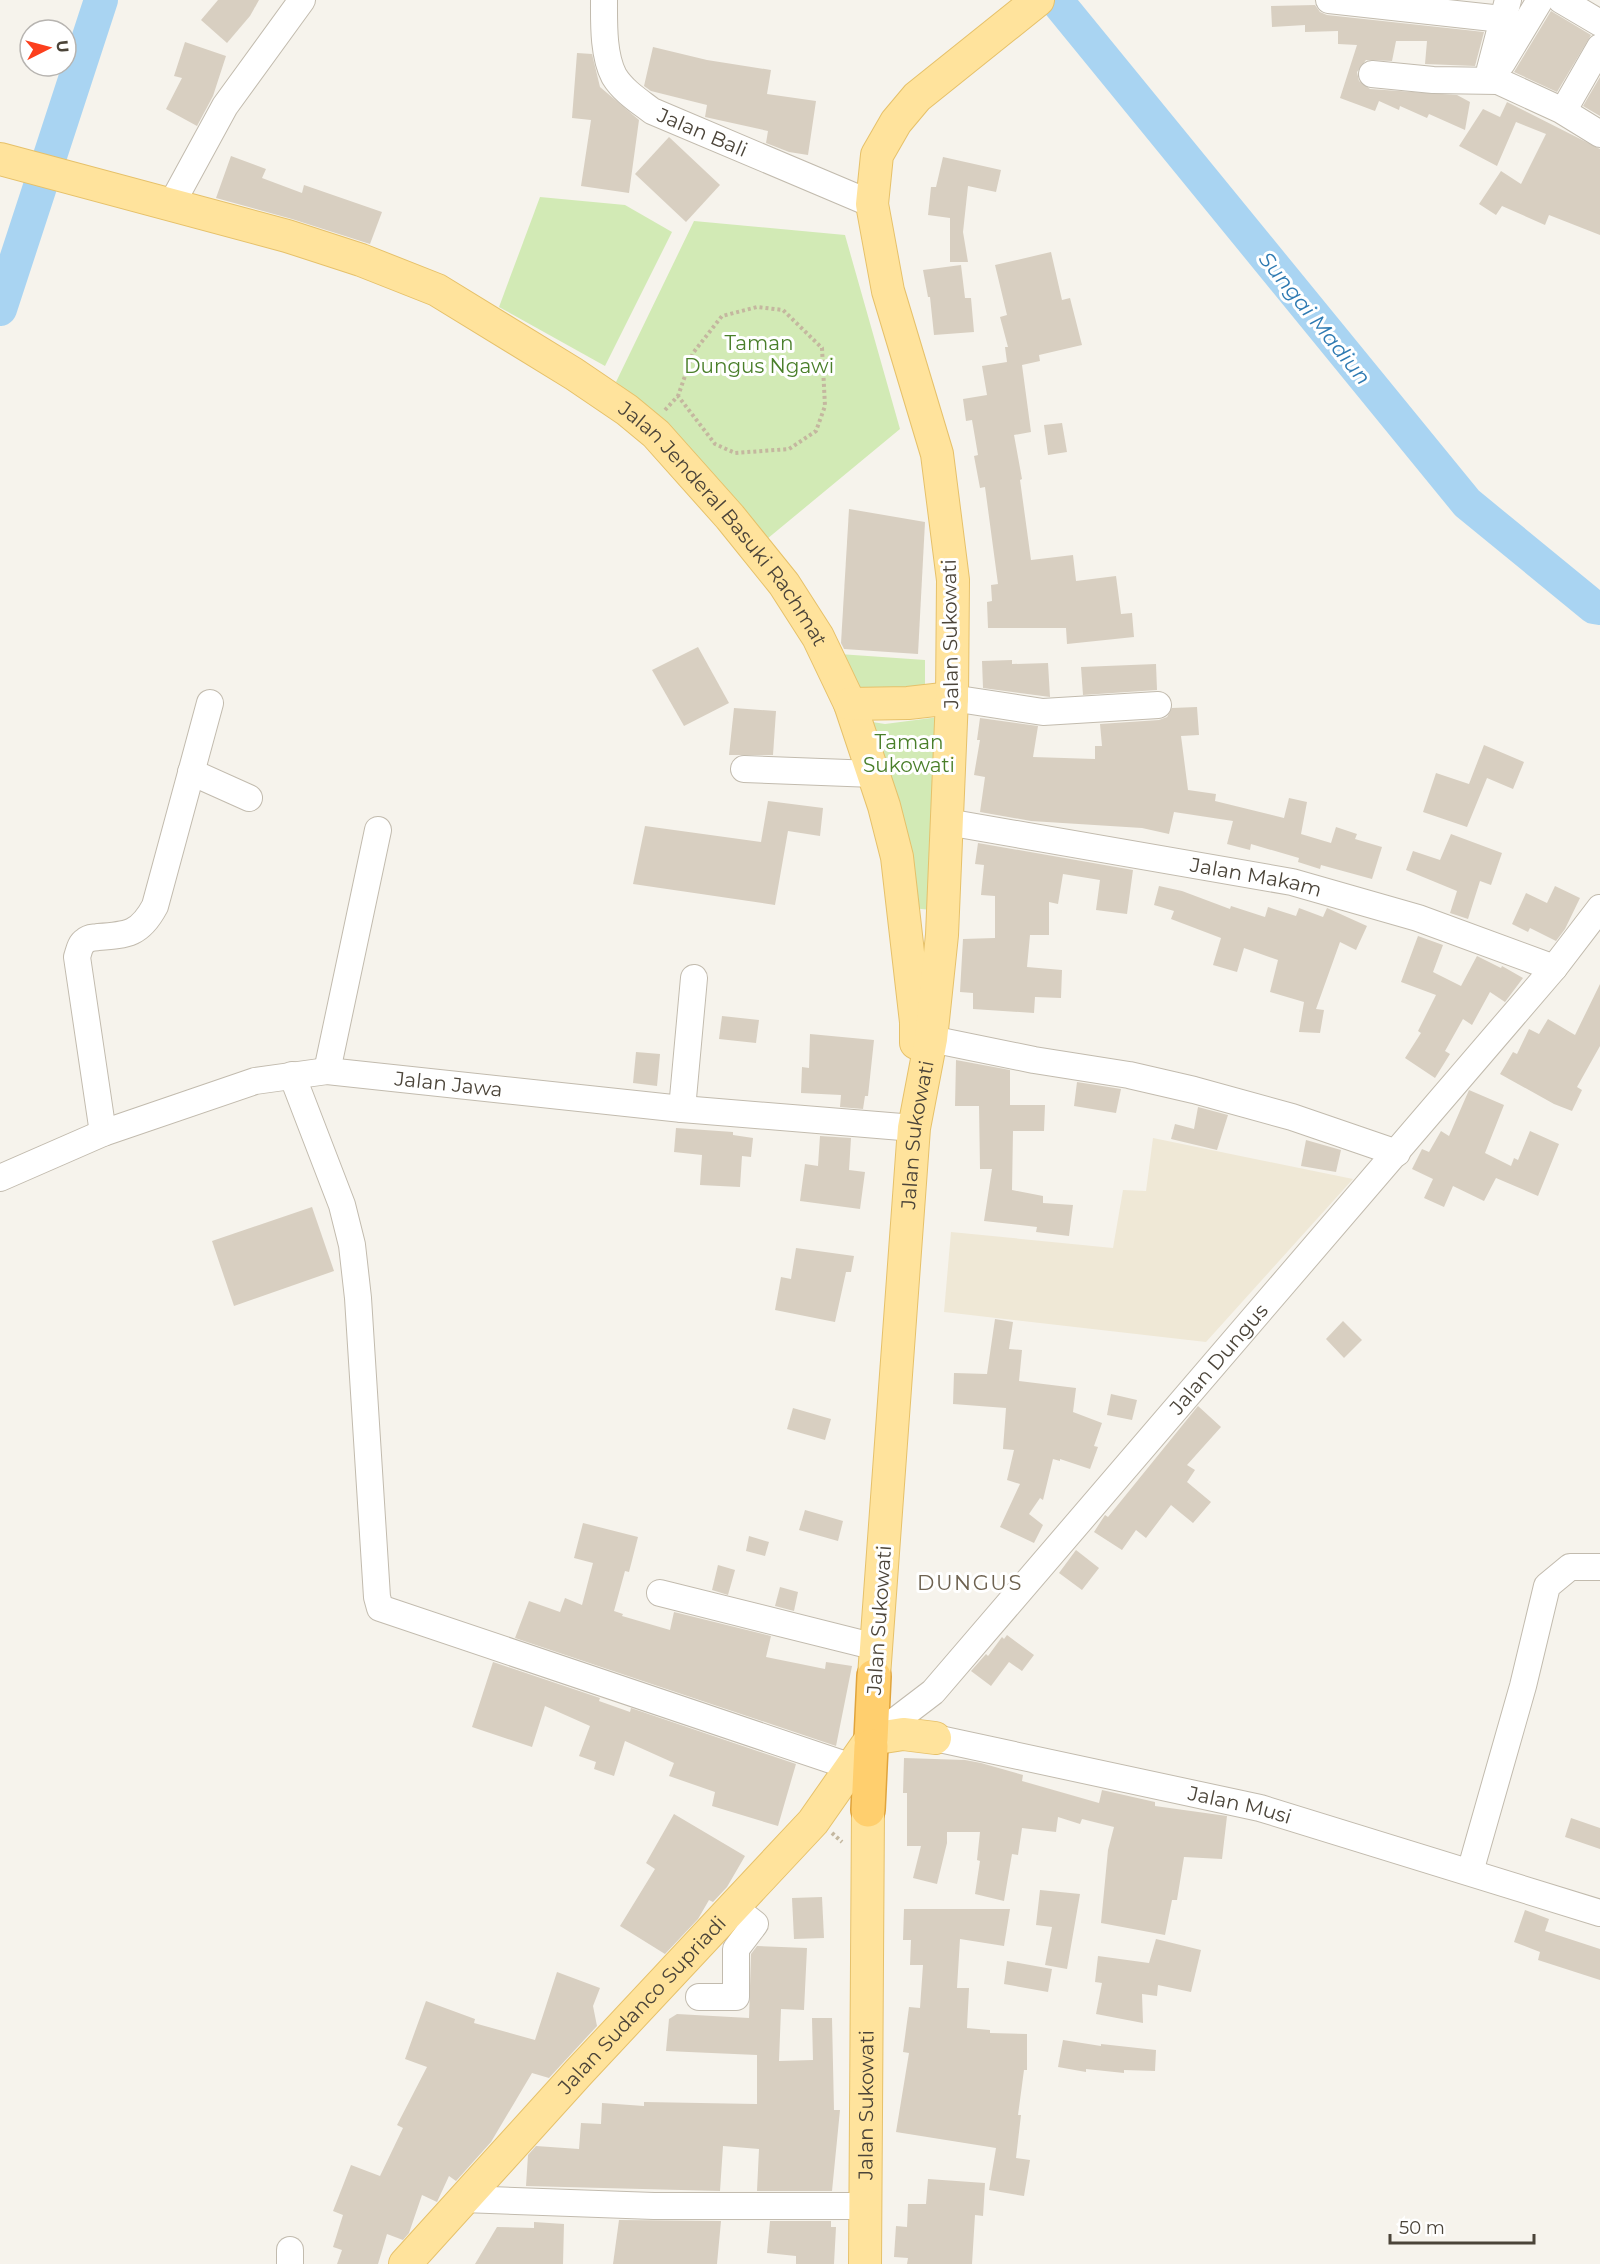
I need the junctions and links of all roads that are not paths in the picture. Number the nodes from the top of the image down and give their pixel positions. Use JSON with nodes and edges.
{"nodes":[{"id":1,"x":302,"y":0,"type":"edge"},
{"id":2,"x":604,"y":0,"type":"edge"},
{"id":3,"x":1038,"y":0,"type":"edge"},
{"id":4,"x":1329,"y":0,"type":"edge"},
{"id":5,"x":1540,"y":0,"type":"edge"},
{"id":6,"x":1561,"y":0,"type":"edge"},
{"id":7,"x":1505,"y":9,"type":"edge"},
{"id":8,"x":1600,"y":23,"type":"edge"},
{"id":9,"x":1600,"y":47,"type":"edge"},
{"id":10,"x":1500,"y":72,"type":"junction"},
{"id":11,"x":1372,"y":74,"type":"dead end"},
{"id":12,"x":1569,"y":101,"type":"dead end"},
{"id":13,"x":1600,"y":134,"type":"edge"},
{"id":14,"x":0,"y":159,"type":"edge"},
{"id":15,"x":873,"y":204,"type":"junction"},
{"id":16,"x":171,"y":205,"type":"junction"},
{"id":17,"x":952,"y":698,"type":"junction"},
{"id":18,"x":210,"y":702,"type":"dead end"},
{"id":19,"x":850,"y":704,"type":"junction"},
{"id":20,"x":1158,"y":705,"type":"dead end"},
{"id":21,"x":744,"y":769,"type":"dead end"},
{"id":22,"x":191,"y":772,"type":"junction"},
{"id":23,"x":874,"y":774,"type":"junction"},
{"id":24,"x":249,"y":798,"type":"dead end"},
{"id":25,"x":947,"y":822,"type":"junction"},
{"id":26,"x":378,"y":830,"type":"dead end"},
{"id":27,"x":1600,"y":909,"type":"edge"},
{"id":28,"x":1554,"y":968,"type":"junction"},
{"id":29,"x":694,"y":978,"type":"dead end"},
{"id":30,"x":931,"y":1039,"type":"junction"},
{"id":31,"x":327,"y":1071,"type":"junction"},
{"id":32,"x":292,"y":1075,"type":"junction"},
{"id":33,"x":682,"y":1109,"type":"junction"},
{"id":34,"x":914,"y":1128,"type":"junction"},
{"id":35,"x":103,"y":1133,"type":"junction"},
{"id":36,"x":1397,"y":1153,"type":"junction"},
{"id":37,"x":0,"y":1178,"type":"edge"},
{"id":38,"x":1600,"y":1568,"type":"edge"},
{"id":39,"x":660,"y":1593,"type":"dead end"},
{"id":40,"x":875,"y":1662,"type":"junction"},
{"id":41,"x":935,"y":1738,"type":"joint"},
{"id":42,"x":865,"y":1751,"type":"junction"},
{"id":43,"x":868,"y":1810,"type":"joint"},
{"id":44,"x":1470,"y":1872,"type":"junction"},
{"id":45,"x":732,"y":1906,"type":"junction"},
{"id":46,"x":1600,"y":1913,"type":"edge"},
{"id":47,"x":699,"y":1997,"type":"dead end"},
{"id":48,"x":463,"y":2199,"type":"junction"},
{"id":49,"x":865,"y":2206,"type":"junction"},
{"id":50,"x":405,"y":2264,"type":"edge"},
{"id":51,"x":865,"y":2264,"type":"edge"}],
"edges":[{"from":1,"to":16,"type":"street"},
{"from":2,"to":15,"type":"street","name":"Jalan Bali"},
{"from":3,"to":15,"type":"main road","name":"Jalan Sukowati"},
{"from":4,"to":7,"type":"street"},
{"from":5,"to":10,"type":"street"},
{"from":6,"to":8,"type":"street"},
{"from":7,"to":10,"type":"street"},
{"from":9,"to":12,"type":"street"},
{"from":10,"to":11,"type":"street"},
{"from":10,"to":13,"type":"street"},
{"from":14,"to":16,"type":"main road","name":"Jalan Jenderal Basuki Rachmat"},
{"from":15,"to":17,"type":"main road","name":"Jalan Sukowati"},
{"from":16,"to":19,"type":"main road","name":"Jalan Jenderal Basuki Rachmat"},
{"from":17,"to":19,"type":"main road"},
{"from":17,"to":20,"type":"street"},
{"from":17,"to":25,"type":"main road","name":"Jalan Sukowati"},
{"from":18,"to":22,"type":"street"},
{"from":19,"to":23,"type":"main road","name":"Jalan Jenderal Basuki Rachmat"},
{"from":21,"to":23,"type":"street"},
{"from":22,"to":24,"type":"street"},
{"from":22,"to":35,"type":"street"},
{"from":23,"to":34,"type":"main road","name":"Jalan Jenderal Basuki Rachmat"},
{"from":25,"to":28,"type":"street","name":"Jalan Makam"},
{"from":25,"to":30,"type":"main road","name":"Jalan Sukowati"},
{"from":26,"to":31,"type":"street"},
{"from":27,"to":28,"type":"street","name":"Jalan Dungus"},
{"from":28,"to":36,"type":"street","name":"Jalan Dungus"},
{"from":29,"to":33,"type":"street"},
{"from":30,"to":34,"type":"main road","name":"Jalan Sukowati"},
{"from":30,"to":36,"type":"street"},
{"from":31,"to":32,"type":"street","name":"Jalan Jawa"},
{"from":31,"to":33,"type":"street","name":"Jalan Jawa"},
{"from":32,"to":35,"type":"street","name":"Jalan Jawa"},
{"from":32,"to":42,"type":"street"},
{"from":33,"to":34,"type":"street","name":"Jalan Jawa"},
{"from":34,"to":40,"type":"main road","name":"Jalan Sukowati"},
{"from":35,"to":37,"type":"street","name":"Jalan Jawa"},
{"from":36,"to":42,"type":"street","name":"Jalan Dungus"},
{"from":38,"to":44,"type":"street"},
{"from":39,"to":40,"type":"street"},
{"from":40,"to":42,"type":"highway","name":"Jalan Sukowati"},
{"from":41,"to":42,"type":"main road","name":"Jalan Musi"},
{"from":41,"to":44,"type":"street","name":"Jalan Musi"},
{"from":42,"to":43,"type":"highway","name":"Jalan Sukowati"},
{"from":42,"to":45,"type":"main road","name":"Jalan Sudanco Supriadi"},
{"from":43,"to":49,"type":"main road","name":"Jalan Sukowati"},
{"from":44,"to":46,"type":"street","name":"Jalan Musi"},
{"from":45,"to":47,"type":"street"},
{"from":45,"to":48,"type":"main road","name":"Jalan Sudanco Supriadi"},
{"from":48,"to":49,"type":"street"},
{"from":48,"to":50,"type":"main road","name":"Jalan Sudanco Supriadi"},
{"from":49,"to":51,"type":"main road","name":"Jalan Sukowati"}]}
